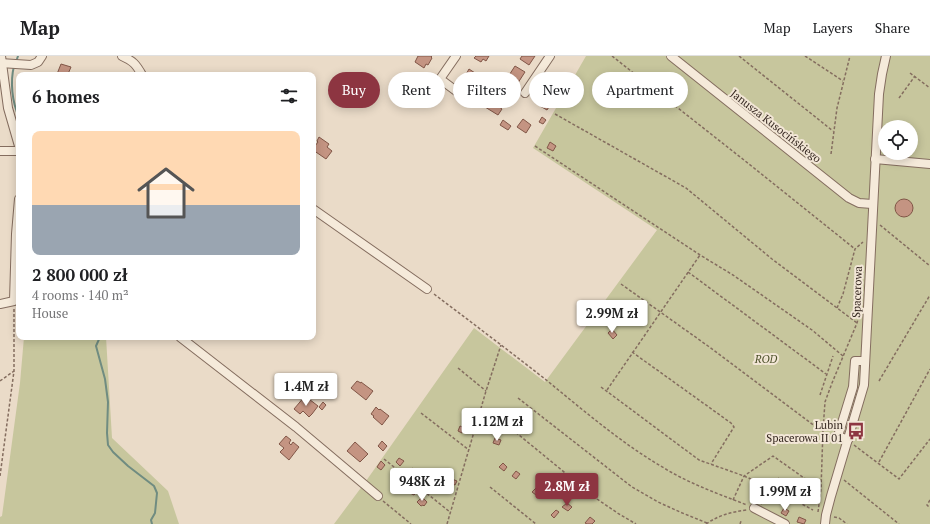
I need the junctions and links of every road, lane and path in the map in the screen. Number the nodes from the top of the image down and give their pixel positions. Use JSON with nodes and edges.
{"nodes":[{"id":1,"x":42,"y":56,"type":"edge"},
{"id":2,"x":122,"y":56,"type":"edge"},
{"id":3,"x":456,"y":56,"type":"edge"},
{"id":4,"x":550,"y":56,"type":"edge"},
{"id":5,"x":612,"y":56,"type":"edge"},
{"id":6,"x":671,"y":56,"type":"edge"},
{"id":7,"x":739,"y":56,"type":"edge"},
{"id":8,"x":805,"y":56,"type":"edge"},
{"id":9,"x":850,"y":56,"type":"edge"},
{"id":10,"x":886,"y":56,"type":"edge"},
{"id":11,"x":1,"y":61,"type":"edge"},
{"id":12,"x":140,"y":72,"type":"edge"},
{"id":13,"x":910,"y":73,"type":"dead end"},
{"id":14,"x":916,"y":76,"type":"junction"},
{"id":15,"x":843,"y":81,"type":"junction"},
{"id":16,"x":930,"y":88,"type":"edge"},
{"id":17,"x":453,"y":89,"type":"edge"},
{"id":18,"x":525,"y":93,"type":"dead end"},
{"id":19,"x":899,"y":98,"type":"dead end"},
{"id":20,"x":555,"y":114,"type":"dead end"},
{"id":21,"x":833,"y":131,"type":"junction"},
{"id":22,"x":16,"y":136,"type":"edge"},
{"id":23,"x":535,"y":146,"type":"dead end"},
{"id":24,"x":0,"y":151,"type":"edge"},
{"id":25,"x":16,"y":151,"type":"edge"},
{"id":26,"x":831,"y":154,"type":"dead end"},
{"id":27,"x":875,"y":159,"type":"junction"},
{"id":28,"x":930,"y":164,"type":"edge"},
{"id":29,"x":872,"y":204,"type":"junction"},
{"id":30,"x":316,"y":211,"type":"edge"},
{"id":31,"x":872,"y":220,"type":"junction"},
{"id":32,"x":863,"y":249,"type":"dead end"},
{"id":33,"x":855,"y":250,"type":"junction"},
{"id":34,"x":700,"y":255,"type":"junction"},
{"id":35,"x":16,"y":257,"type":"edge"},
{"id":36,"x":930,"y":266,"type":"edge"},
{"id":37,"x":688,"y":272,"type":"junction"},
{"id":38,"x":621,"y":284,"type":"dead end"},
{"id":39,"x":427,"y":289,"type":"joint"},
{"id":40,"x":930,"y":295,"type":"edge"},
{"id":41,"x":14,"y":301,"type":"junction"},
{"id":42,"x":0,"y":304,"type":"edge"},
{"id":43,"x":837,"y":308,"type":"junction"},
{"id":44,"x":661,"y":312,"type":"junction"},
{"id":45,"x":860,"y":314,"type":"dead end"},
{"id":46,"x":857,"y":323,"type":"junction"},
{"id":47,"x":184,"y":340,"type":"edge"},
{"id":48,"x":501,"y":345,"type":"junction"},
{"id":49,"x":632,"y":352,"type":"junction"},
{"id":50,"x":832,"y":356,"type":"dead end"},
{"id":51,"x":843,"y":356,"type":"junction"},
{"id":52,"x":458,"y":368,"type":"dead end"},
{"id":53,"x":930,"y":369,"type":"edge"},
{"id":54,"x":14,"y":371,"type":"junction"},
{"id":55,"x":826,"y":374,"type":"junction"},
{"id":56,"x":0,"y":381,"type":"edge"},
{"id":57,"x":879,"y":381,"type":"dead end"},
{"id":58,"x":601,"y":387,"type":"dead end"},
{"id":59,"x":486,"y":390,"type":"junction"},
{"id":60,"x":606,"y":390,"type":"junction"},
{"id":61,"x":820,"y":396,"type":"dead end"},
{"id":62,"x":518,"y":398,"type":"dead end"},
{"id":63,"x":421,"y":413,"type":"dead end"},
{"id":64,"x":508,"y":426,"type":"dead end"},
{"id":65,"x":823,"y":430,"type":"junction"},
{"id":66,"x":930,"y":439,"type":"edge"},
{"id":67,"x":848,"y":440,"type":"junction"},
{"id":68,"x":468,"y":450,"type":"junction"},
{"id":69,"x":384,"y":459,"type":"dead end"},
{"id":70,"x":879,"y":463,"type":"junction"},
{"id":71,"x":711,"y":464,"type":"junction"},
{"id":72,"x":0,"y":476,"type":"edge"},
{"id":73,"x":744,"y":476,"type":"junction"},
{"id":74,"x":836,"y":479,"type":"junction"},
{"id":75,"x":814,"y":485,"type":"dead end"},
{"id":76,"x":490,"y":487,"type":"dead end"},
{"id":77,"x":378,"y":496,"type":"joint"},
{"id":78,"x":733,"y":500,"type":"junction"},
{"id":79,"x":930,"y":500,"type":"edge"},
{"id":80,"x":754,"y":508,"type":"junction"},
{"id":81,"x":930,"y":508,"type":"edge"},
{"id":82,"x":813,"y":510,"type":"dead end"},
{"id":83,"x":450,"y":512,"type":"junction"},
{"id":84,"x":822,"y":516,"type":"junction"},
{"id":85,"x":741,"y":521,"type":"dead end"},
{"id":86,"x":707,"y":523,"type":"edge"},
{"id":87,"x":411,"y":524,"type":"edge"},
{"id":88,"x":447,"y":524,"type":"edge"},
{"id":89,"x":536,"y":524,"type":"edge"},
{"id":90,"x":636,"y":524,"type":"edge"},
{"id":91,"x":740,"y":524,"type":"edge"},
{"id":92,"x":785,"y":524,"type":"edge"},
{"id":93,"x":825,"y":524,"type":"edge"},
{"id":94,"x":847,"y":524,"type":"edge"},
{"id":95,"x":899,"y":524,"type":"edge"}],
"edges":[{"from":1,"to":11,"type":"street"},
{"from":2,"to":12,"type":"street"},
{"from":3,"to":17,"type":"street"},
{"from":4,"to":18,"type":"street"},
{"from":5,"to":33,"type":"path"},
{"from":6,"to":29,"type":"street","name":"Janusza Kusocińskiego"},
{"from":7,"to":21,"type":"path"},
{"from":8,"to":15,"type":"path"},
{"from":9,"to":15,"type":"path"},
{"from":10,"to":27,"type":"street","name":"Spacerowa"},
{"from":11,"to":22,"type":"street"},
{"from":13,"to":14,"type":"path"},
{"from":14,"to":16,"type":"path"},
{"from":14,"to":19,"type":"path"},
{"from":15,"to":21,"type":"path"},
{"from":20,"to":43,"type":"path"},
{"from":21,"to":26,"type":"path"},
{"from":23,"to":34,"type":"path"},
{"from":24,"to":25,"type":"street"},
{"from":27,"to":28,"type":"street"},
{"from":27,"to":29,"type":"street","name":"Spacerowa"},
{"from":29,"to":31,"type":"street","name":"Spacerowa"},
{"from":30,"to":39,"type":"street"},
{"from":31,"to":36,"type":"path"},
{"from":31,"to":67,"type":"street","name":"Spacerowa"},
{"from":32,"to":33,"type":"path"},
{"from":33,"to":43,"type":"path"},
{"from":34,"to":37,"type":"path"},
{"from":34,"to":51,"type":"path"},
{"from":35,"to":41,"type":"street"},
{"from":37,"to":44,"type":"path"},
{"from":37,"to":55,"type":"path"},
{"from":38,"to":44,"type":"path"},
{"from":39,"to":48,"type":"path"},
{"from":40,"to":57,"type":"path"},
{"from":41,"to":42,"type":"street"},
{"from":41,"to":54,"type":"path"},
{"from":43,"to":46,"type":"path"},
{"from":44,"to":49,"type":"path"},
{"from":44,"to":65,"type":"path"},
{"from":45,"to":46,"type":"path"},
{"from":46,"to":51,"type":"path"},
{"from":47,"to":77,"type":"street"},
{"from":48,"to":59,"type":"path"},
{"from":48,"to":78,"type":"path"},
{"from":49,"to":60,"type":"path"},
{"from":49,"to":71,"type":"path"},
{"from":50,"to":55,"type":"path"},
{"from":51,"to":65,"type":"path"},
{"from":52,"to":59,"type":"path"},
{"from":53,"to":70,"type":"path"},
{"from":54,"to":56,"type":"path"},
{"from":54,"to":72,"type":"path"},
{"from":55,"to":61,"type":"path"},
{"from":58,"to":60,"type":"path"},
{"from":59,"to":68,"type":"path"},
{"from":60,"to":71,"type":"path"},
{"from":62,"to":86,"type":"path"},
{"from":63,"to":68,"type":"path"},
{"from":64,"to":90,"type":"path"},
{"from":65,"to":84,"type":"path"},
{"from":66,"to":70,"type":"path"},
{"from":67,"to":70,"type":"path"},
{"from":67,"to":74,"type":"street","name":"Spacerowa"},
{"from":68,"to":83,"type":"path"},
{"from":69,"to":83,"type":"path"},
{"from":71,"to":73,"type":"path"},
{"from":73,"to":75,"type":"path"},
{"from":73,"to":78,"type":"path"},
{"from":73,"to":82,"type":"path"},
{"from":74,"to":84,"type":"street","name":"Spacerowa"},
{"from":74,"to":95,"type":"path"},
{"from":76,"to":89,"type":"path"},
{"from":77,"to":87,"type":"path"},
{"from":78,"to":80,"type":"path"},
{"from":79,"to":81,"type":"path"},
{"from":80,"to":86,"type":"path"},
{"from":80,"to":92,"type":"street"},
{"from":83,"to":88,"type":"path"},
{"from":84,"to":93,"type":"street","name":"Spacerowa"},
{"from":84,"to":94,"type":"path"},
{"from":85,"to":91,"type":"path"}]}
